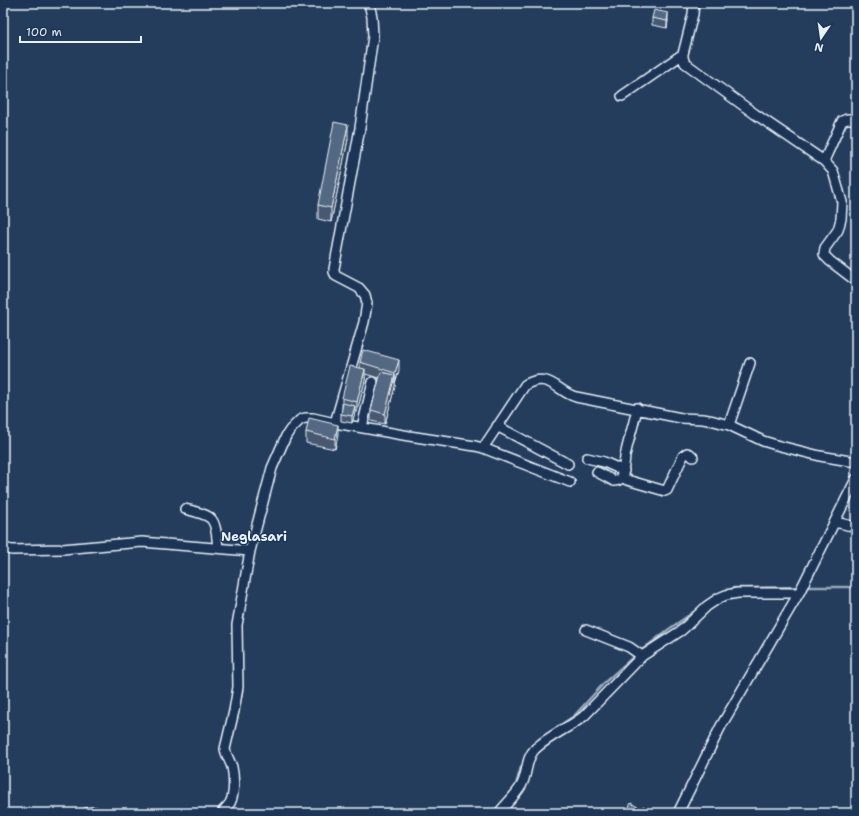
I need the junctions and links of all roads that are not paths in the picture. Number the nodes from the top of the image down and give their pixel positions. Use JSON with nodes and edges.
{"nodes":[{"id":1,"x":369,"y":3,"type":"edge"},
{"id":2,"x":694,"y":3,"type":"edge"},
{"id":3,"x":683,"y":54,"type":"junction"},
{"id":4,"x":622,"y":96,"type":"dead end"},
{"id":5,"x":856,"y":119,"type":"edge"},
{"id":6,"x":824,"y":161,"type":"junction"},
{"id":7,"x":856,"y":281,"type":"edge"},
{"id":8,"x":750,"y":363,"type":"dead end"},
{"id":9,"x":373,"y":382,"type":"dead end"},
{"id":10,"x":637,"y":408,"type":"junction"},
{"id":11,"x":335,"y":423,"type":"junction"},
{"id":12,"x":729,"y":425,"type":"junction"},
{"id":13,"x":497,"y":426,"type":"junction"},
{"id":14,"x":362,"y":427,"type":"junction"},
{"id":15,"x":483,"y":448,"type":"junction"},
{"id":16,"x":693,"y":457,"type":"dead end"},
{"id":17,"x":587,"y":458,"type":"dead end"},
{"id":18,"x":856,"y":462,"type":"edge"},
{"id":19,"x":568,"y":464,"type":"dead end"},
{"id":20,"x":597,"y":472,"type":"dead end"},
{"id":21,"x":623,"y":472,"type":"junction"},
{"id":22,"x":856,"y":480,"type":"edge"},
{"id":23,"x":570,"y":482,"type":"dead end"},
{"id":24,"x":185,"y":509,"type":"dead end"},
{"id":25,"x":835,"y":522,"type":"junction"},
{"id":26,"x":856,"y":527,"type":"edge"},
{"id":27,"x":3,"y":548,"type":"edge"},
{"id":28,"x":218,"y":548,"type":"junction"},
{"id":29,"x":250,"y":551,"type":"junction"},
{"id":30,"x":800,"y":593,"type":"junction"},
{"id":31,"x":586,"y":630,"type":"dead end"},
{"id":32,"x":638,"y":653,"type":"junction"},
{"id":33,"x":87,"y":813,"type":"edge"},
{"id":34,"x":98,"y":813,"type":"edge"},
{"id":35,"x":222,"y":813,"type":"edge"},
{"id":36,"x":499,"y":813,"type":"edge"},
{"id":37,"x":678,"y":813,"type":"edge"}],
"edges":[{"from":1,"to":11,"type":"street"},
{"from":2,"to":3,"type":"street"},
{"from":3,"to":4,"type":"street"},
{"from":3,"to":6,"type":"street"},
{"from":5,"to":6,"type":"street"},
{"from":6,"to":7,"type":"street"},
{"from":8,"to":12,"type":"street"},
{"from":9,"to":14,"type":"street"},
{"from":10,"to":12,"type":"street"},
{"from":10,"to":13,"type":"street"},
{"from":10,"to":21,"type":"street"},
{"from":11,"to":14,"type":"street"},
{"from":11,"to":29,"type":"street"},
{"from":12,"to":18,"type":"street"},
{"from":13,"to":15,"type":"street"},
{"from":13,"to":19,"type":"street"},
{"from":14,"to":15,"type":"street"},
{"from":15,"to":23,"type":"street"},
{"from":16,"to":21,"type":"street"},
{"from":17,"to":21,"type":"street"},
{"from":20,"to":21,"type":"street"},
{"from":22,"to":25,"type":"street"},
{"from":24,"to":28,"type":"street"},
{"from":25,"to":26,"type":"street"},
{"from":25,"to":30,"type":"street"},
{"from":27,"to":28,"type":"street"},
{"from":28,"to":29,"type":"street"},
{"from":29,"to":35,"type":"street"},
{"from":30,"to":32,"type":"street"},
{"from":30,"to":37,"type":"street"},
{"from":31,"to":32,"type":"street"},
{"from":32,"to":36,"type":"street"},
{"from":33,"to":34,"type":"street"}]}
